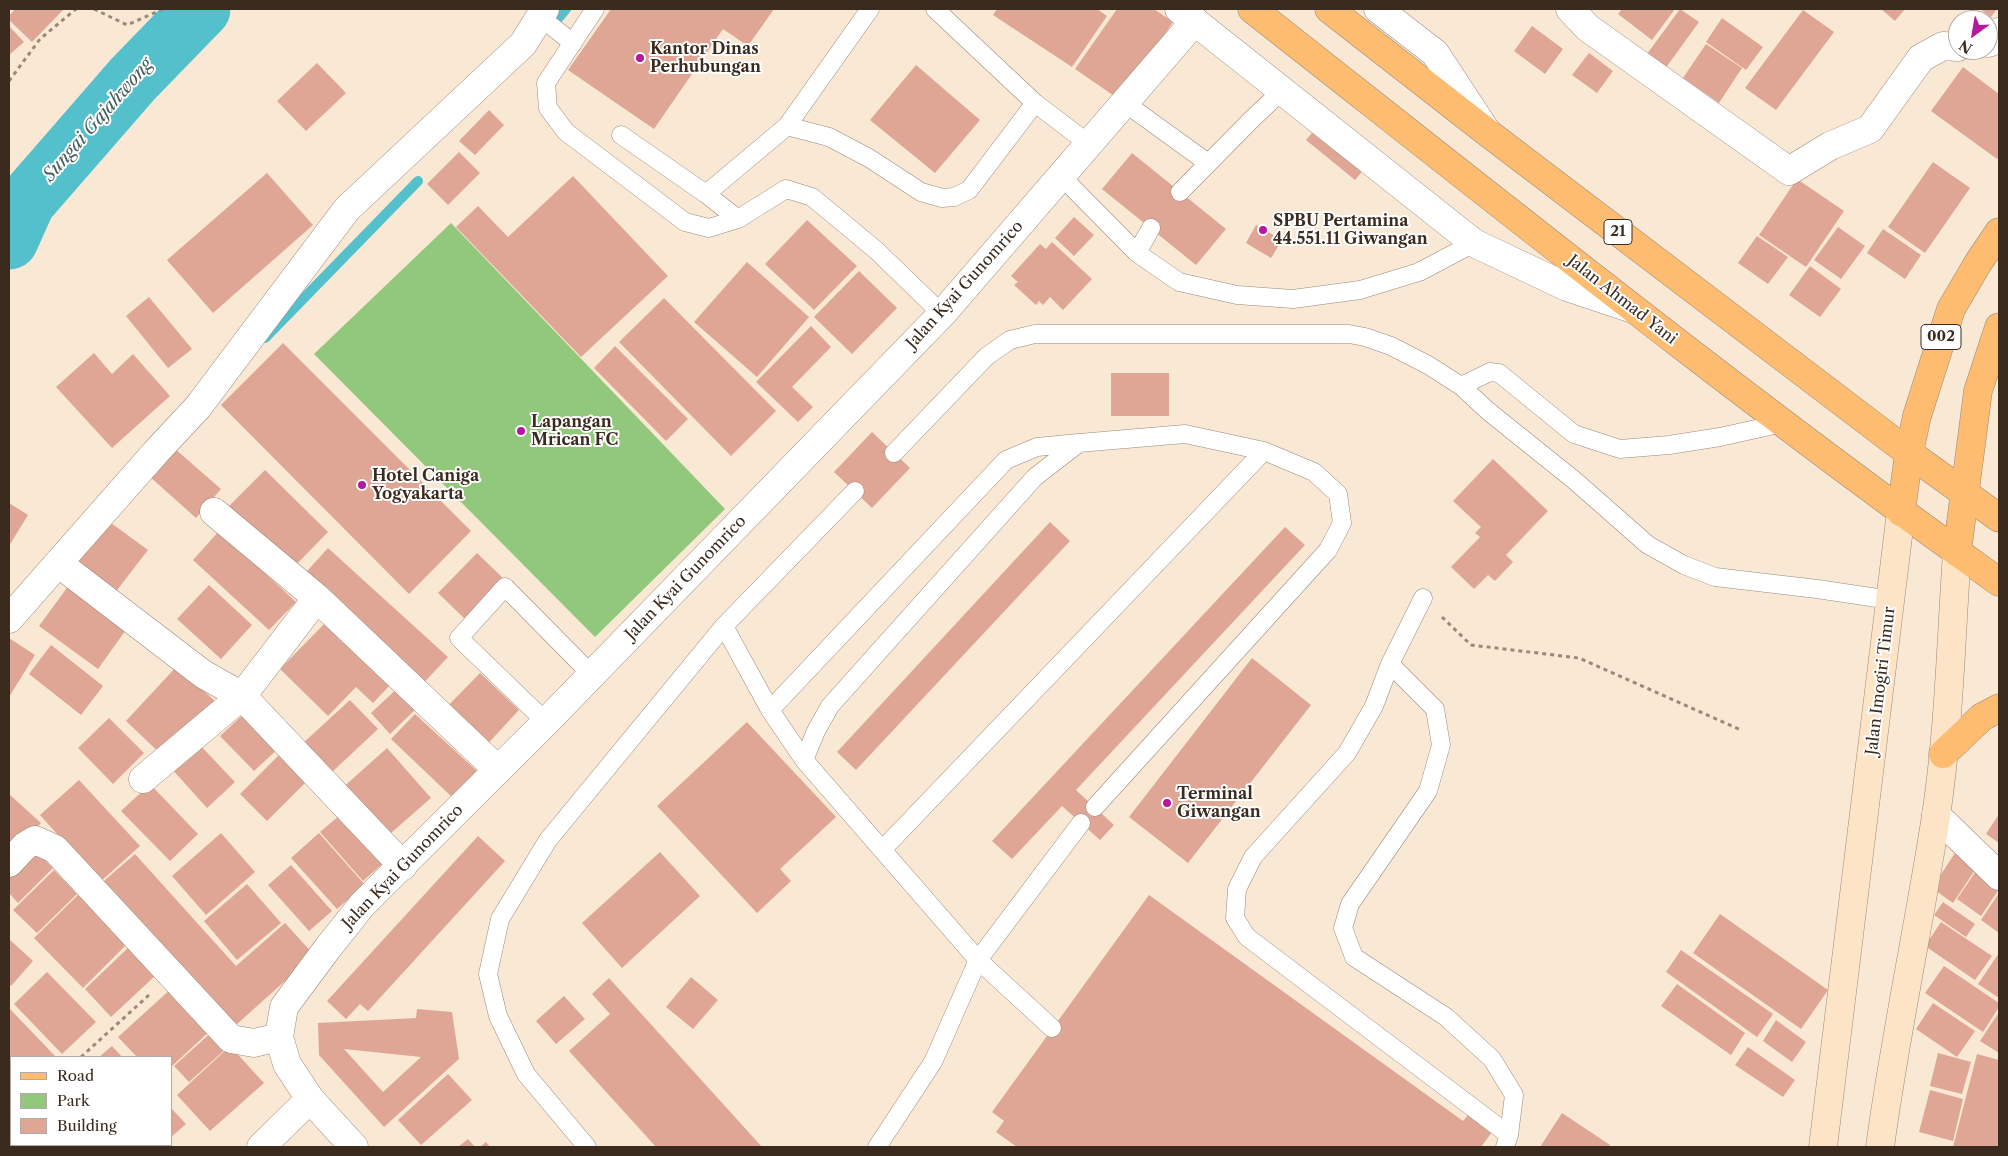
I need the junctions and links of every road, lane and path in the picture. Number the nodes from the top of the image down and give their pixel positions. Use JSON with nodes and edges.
{"nodes":[{"id":1,"x":76,"y":9,"type":"edge"},
{"id":2,"x":94,"y":9,"type":"edge"},
{"id":3,"x":163,"y":9,"type":"edge"},
{"id":4,"x":595,"y":9,"type":"edge"},
{"id":5,"x":870,"y":9,"type":"edge"},
{"id":6,"x":935,"y":9,"type":"edge"},
{"id":7,"x":1252,"y":9,"type":"edge"},
{"id":8,"x":1329,"y":9,"type":"edge"},
{"id":9,"x":1378,"y":9,"type":"edge"},
{"id":10,"x":1570,"y":9,"type":"edge"},
{"id":11,"x":1187,"y":15,"type":"edge"},
{"id":12,"x":544,"y":16,"type":"edge"},
{"id":13,"x":568,"y":39,"type":"junction"},
{"id":14,"x":1948,"y":46,"type":"edge"},
{"id":15,"x":9,"y":81,"type":"edge"},
{"id":16,"x":1283,"y":90,"type":"junction"},
{"id":17,"x":1035,"y":103,"type":"junction"},
{"id":18,"x":1125,"y":103,"type":"junction"},
{"id":19,"x":786,"y":126,"type":"junction"},
{"id":20,"x":1488,"y":133,"type":"junction"},
{"id":21,"x":621,"y":134,"type":"dead end"},
{"id":22,"x":1089,"y":144,"type":"junction"},
{"id":23,"x":1208,"y":163,"type":"junction"},
{"id":24,"x":1061,"y":176,"type":"junction"},
{"id":25,"x":1180,"y":192,"type":"dead end"},
{"id":26,"x":706,"y":194,"type":"junction"},
{"id":27,"x":738,"y":219,"type":"junction"},
{"id":28,"x":1151,"y":228,"type":"dead end"},
{"id":29,"x":1999,"y":232,"type":"edge"},
{"id":30,"x":1474,"y":243,"type":"junction"},
{"id":31,"x":1137,"y":253,"type":"junction"},
{"id":32,"x":1632,"y":309,"type":"junction"},
{"id":33,"x":942,"y":314,"type":"junction"},
{"id":34,"x":1999,"y":327,"type":"edge"},
{"id":35,"x":1461,"y":386,"type":"junction"},
{"id":36,"x":1784,"y":423,"type":"junction"},
{"id":37,"x":1080,"y":443,"type":"junction"},
{"id":38,"x":1264,"y":451,"type":"junction"},
{"id":39,"x":894,"y":453,"type":"dead end"},
{"id":40,"x":1909,"y":453,"type":"junction"},
{"id":41,"x":855,"y":492,"type":"dead end"},
{"id":42,"x":1964,"y":493,"type":"junction"},
{"id":43,"x":214,"y":512,"type":"dead end"},
{"id":44,"x":1901,"y":512,"type":"junction"},
{"id":45,"x":1999,"y":518,"type":"edge"},
{"id":46,"x":1957,"y":552,"type":"junction"},
{"id":47,"x":58,"y":562,"type":"junction"},
{"id":48,"x":1999,"y":582,"type":"edge"},
{"id":49,"x":317,"y":598,"type":"junction"},
{"id":50,"x":1423,"y":598,"type":"joint"},
{"id":51,"x":1891,"y":600,"type":"junction"},
{"id":52,"x":9,"y":619,"type":"edge"},
{"id":53,"x":724,"y":626,"type":"junction"},
{"id":54,"x":1390,"y":664,"type":"junction"},
{"id":55,"x":592,"y":675,"type":"junction"},
{"id":56,"x":242,"y":696,"type":"junction"},
{"id":57,"x":1999,"y":708,"type":"edge"},
{"id":58,"x":770,"y":710,"type":"junction"},
{"id":59,"x":546,"y":722,"type":"junction"},
{"id":60,"x":1741,"y":730,"type":"dead end"},
{"id":61,"x":1943,"y":754,"type":"junction"},
{"id":62,"x":804,"y":760,"type":"junction"},
{"id":63,"x":498,"y":770,"type":"junction"},
{"id":64,"x":143,"y":779,"type":"dead end"},
{"id":65,"x":1095,"y":807,"type":"dead end"},
{"id":66,"x":1936,"y":815,"type":"junction"},
{"id":67,"x":1081,"y":823,"type":"dead end"},
{"id":68,"x":882,"y":850,"type":"junction"},
{"id":69,"x":9,"y":863,"type":"edge"},
{"id":70,"x":402,"y":866,"type":"junction"},
{"id":71,"x":1999,"y":876,"type":"edge"},
{"id":72,"x":978,"y":960,"type":"junction"},
{"id":73,"x":172,"y":974,"type":"junction"},
{"id":74,"x":1052,"y":1028,"type":"dead end"},
{"id":75,"x":279,"y":1037,"type":"junction"},
{"id":76,"x":82,"y":1056,"type":"edge"},
{"id":77,"x":310,"y":1099,"type":"junction"},
{"id":78,"x":1507,"y":1141,"type":"edge"},
{"id":79,"x":1884,"y":1145,"type":"edge"},
{"id":80,"x":261,"y":1147,"type":"edge"},
{"id":81,"x":354,"y":1147,"type":"edge"},
{"id":82,"x":587,"y":1147,"type":"edge"},
{"id":83,"x":877,"y":1147,"type":"edge"},
{"id":84,"x":1823,"y":1147,"type":"edge"}],
"edges":[{"from":1,"to":15,"type":"path"},
{"from":2,"to":3,"type":"path"},
{"from":4,"to":13,"type":"lane"},
{"from":5,"to":19,"type":"lane"},
{"from":6,"to":17,"type":"lane"},
{"from":7,"to":32,"type":"main road","name":"Jalan Ahmad Yani"},
{"from":8,"to":20,"type":"main road","number":"21"},
{"from":9,"to":20,"type":"street"},
{"from":10,"to":14,"type":"street"},
{"from":11,"to":16,"type":"street"},
{"from":11,"to":18,"type":"street","name":"Jalan Kyai Gunomrico"},
{"from":12,"to":13,"type":"lane"},
{"from":12,"to":47,"type":"street"},
{"from":13,"to":27,"type":"lane"},
{"from":16,"to":23,"type":"lane"},
{"from":16,"to":30,"type":"street"},
{"from":17,"to":19,"type":"lane"},
{"from":17,"to":22,"type":"lane"},
{"from":18,"to":22,"type":"street","name":"Jalan Kyai Gunomrico"},
{"from":18,"to":23,"type":"lane"},
{"from":19,"to":26,"type":"lane"},
{"from":20,"to":40,"type":"main road","number":"21"},
{"from":21,"to":26,"type":"lane"},
{"from":22,"to":24,"type":"street","name":"Jalan Kyai Gunomrico"},
{"from":23,"to":25,"type":"lane"},
{"from":24,"to":31,"type":"lane"},
{"from":24,"to":33,"type":"street","name":"Jalan Kyai Gunomrico"},
{"from":26,"to":27,"type":"lane"},
{"from":27,"to":33,"type":"lane"},
{"from":28,"to":31,"type":"lane"},
{"from":29,"to":40,"type":"main road","name":"Jalan Imogiri Timur","number":"002"},
{"from":30,"to":31,"type":"lane"},
{"from":30,"to":32,"type":"street"},
{"from":32,"to":36,"type":"main road","name":"Jalan Ahmad Yani"},
{"from":33,"to":55,"type":"street","name":"Jalan Kyai Gunomrico"},
{"from":34,"to":42,"type":"main road"},
{"from":35,"to":36,"type":"lane"},
{"from":35,"to":39,"type":"lane"},
{"from":35,"to":51,"type":"lane"},
{"from":36,"to":44,"type":"main road","name":"Jalan Ahmad Yani"},
{"from":37,"to":38,"type":"lane"},
{"from":37,"to":58,"type":"lane"},
{"from":37,"to":62,"type":"lane"},
{"from":38,"to":65,"type":"lane"},
{"from":38,"to":68,"type":"lane"},
{"from":40,"to":42,"type":"main road","number":"21"},
{"from":40,"to":44,"type":"main road","name":"Jalan Imogiri Timur","number":"002"},
{"from":41,"to":53,"type":"lane"},
{"from":42,"to":45,"type":"main road","number":"21"},
{"from":42,"to":46,"type":"main road"},
{"from":43,"to":49,"type":"street"},
{"from":44,"to":46,"type":"main road","name":"Jalan Ahmad Yani"},
{"from":44,"to":51,"type":"main road","name":"Jalan Imogiri Timur"},
{"from":46,"to":48,"type":"main road","name":"Jalan Ahmad Yani"},
{"from":46,"to":61,"type":"main road"},
{"from":47,"to":52,"type":"street"},
{"from":47,"to":56,"type":"street"},
{"from":49,"to":56,"type":"street"},
{"from":49,"to":63,"type":"street"},
{"from":50,"to":54,"type":"lane"},
{"from":50,"to":60,"type":"path"},
{"from":51,"to":84,"type":"main road","name":"Jalan Imogiri Timur"},
{"from":53,"to":58,"type":"lane"},
{"from":53,"to":82,"type":"lane"},
{"from":54,"to":78,"type":"lane"},
{"from":54,"to":78,"type":"lane"},
{"from":55,"to":59,"type":"street","name":"Jalan Kyai Gunomrico"},
{"from":55,"to":59,"type":"lane"},
{"from":56,"to":64,"type":"street"},
{"from":56,"to":70,"type":"street"},
{"from":57,"to":61,"type":"main road"},
{"from":58,"to":62,"type":"lane"},
{"from":59,"to":63,"type":"street","name":"Jalan Kyai Gunomrico"},
{"from":61,"to":66,"type":"main road"},
{"from":62,"to":68,"type":"lane"},
{"from":63,"to":70,"type":"street","name":"Jalan Kyai Gunomrico"},
{"from":66,"to":71,"type":"street"},
{"from":66,"to":79,"type":"main road"},
{"from":67,"to":72,"type":"lane"},
{"from":68,"to":72,"type":"lane"},
{"from":69,"to":73,"type":"street"},
{"from":70,"to":75,"type":"street","name":"Jalan Kyai Gunomrico"},
{"from":72,"to":74,"type":"lane"},
{"from":72,"to":83,"type":"lane"},
{"from":73,"to":75,"type":"street"},
{"from":73,"to":76,"type":"path"},
{"from":75,"to":77,"type":"street","name":"Jalan Kyai Gunomrico"},
{"from":77,"to":80,"type":"street"},
{"from":77,"to":81,"type":"street","name":"Jalan Kyai Gunomrico"}]}
